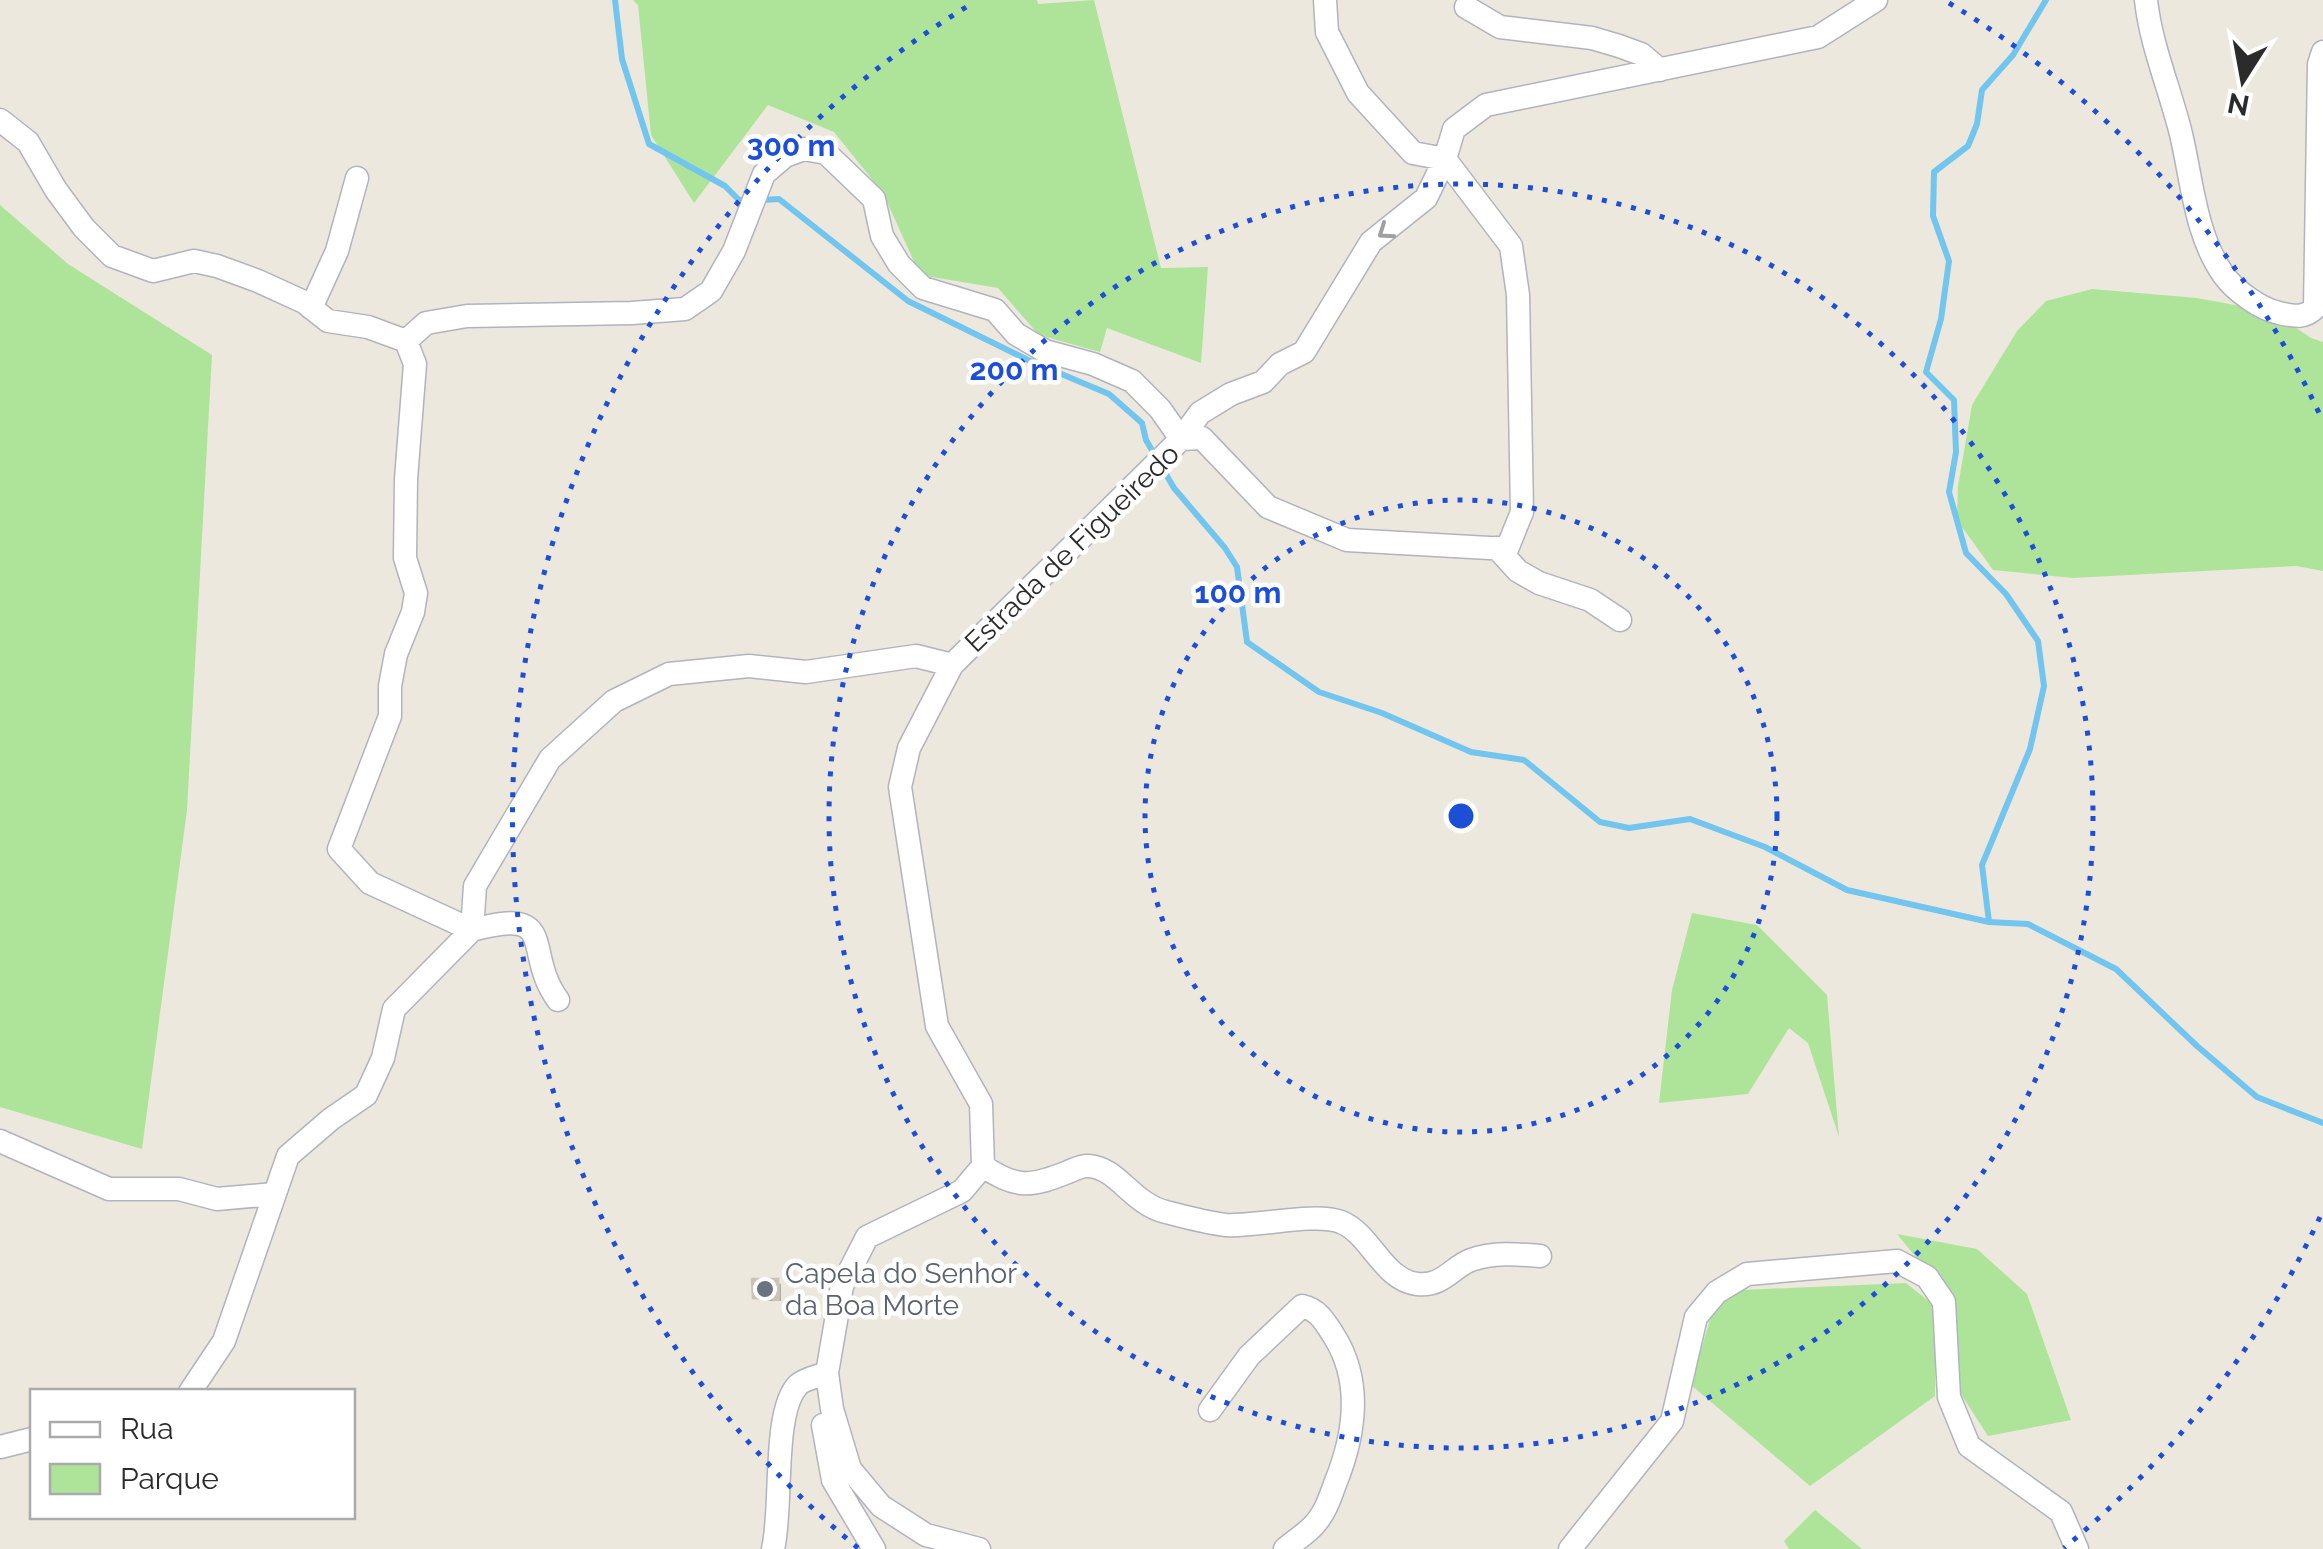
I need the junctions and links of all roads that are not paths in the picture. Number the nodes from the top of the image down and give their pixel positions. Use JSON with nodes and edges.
{"nodes":[{"id":1,"x":1326,"y":0,"type":"edge"},
{"id":2,"x":1876,"y":0,"type":"edge"},
{"id":3,"x":2146,"y":0,"type":"edge"},
{"id":4,"x":1466,"y":7,"type":"dead end"},
{"id":5,"x":2323,"y":52,"type":"edge"},
{"id":6,"x":1660,"y":70,"type":"junction"},
{"id":7,"x":0,"y":120,"type":"edge"},
{"id":8,"x":1445,"y":158,"type":"junction"},
{"id":9,"x":356,"y":178,"type":"dead end"},
{"id":10,"x":311,"y":308,"type":"junction"},
{"id":11,"x":406,"y":340,"type":"junction"},
{"id":12,"x":1175,"y":445,"type":"junction"},
{"id":13,"x":1497,"y":548,"type":"junction"},
{"id":14,"x":1620,"y":620,"type":"dead end"},
{"id":15,"x":952,"y":665,"type":"junction"},
{"id":16,"x":472,"y":930,"type":"junction"},
{"id":17,"x":558,"y":1000,"type":"dead end"},
{"id":18,"x":0,"y":1141,"type":"edge"},
{"id":19,"x":983,"y":1166,"type":"junction"},
{"id":20,"x":274,"y":1194,"type":"junction"},
{"id":21,"x":1540,"y":1256,"type":"dead end"},
{"id":22,"x":827,"y":1373,"type":"junction"},
{"id":23,"x":192,"y":1389,"type":"edge"},
{"id":24,"x":832,"y":1409,"type":"junction"},
{"id":25,"x":1210,"y":1410,"type":"dead end"},
{"id":26,"x":30,"y":1440,"type":"edge"},
{"id":27,"x":0,"y":1447,"type":"edge"},
{"id":28,"x":869,"y":1541,"type":"edge"},
{"id":29,"x":773,"y":1549,"type":"edge"},
{"id":30,"x":978,"y":1549,"type":"edge"},
{"id":31,"x":1284,"y":1549,"type":"edge"},
{"id":32,"x":1570,"y":1549,"type":"edge"},
{"id":33,"x":2077,"y":1549,"type":"edge"}],
"edges":[{"from":1,"to":8,"type":"street"},
{"from":2,"to":6,"type":"street"},
{"from":3,"to":5,"type":"street"},
{"from":4,"to":6,"type":"street"},
{"from":6,"to":8,"type":"street"},
{"from":7,"to":10,"type":"street"},
{"from":8,"to":12,"type":"street","one_way":true},
{"from":8,"to":13,"type":"street"},
{"from":9,"to":10,"type":"street"},
{"from":10,"to":11,"type":"street"},
{"from":11,"to":12,"type":"street"},
{"from":11,"to":16,"type":"street"},
{"from":12,"to":13,"type":"street","name":"Estrada de Figueiredo"},
{"from":12,"to":15,"type":"street","name":"Estrada de Figueiredo"},
{"from":13,"to":14,"type":"street"},
{"from":15,"to":16,"type":"street"},
{"from":15,"to":19,"type":"street","name":"Estrada de Figueiredo"},
{"from":16,"to":17,"type":"street"},
{"from":16,"to":20,"type":"street"},
{"from":18,"to":20,"type":"street"},
{"from":19,"to":21,"type":"street"},
{"from":19,"to":22,"type":"street"},
{"from":20,"to":23,"type":"street"},
{"from":22,"to":24,"type":"street"},
{"from":22,"to":29,"type":"street"},
{"from":24,"to":28,"type":"street"},
{"from":24,"to":30,"type":"street"},
{"from":25,"to":31,"type":"street"},
{"from":26,"to":27,"type":"street"},
{"from":32,"to":33,"type":"street"}]}
